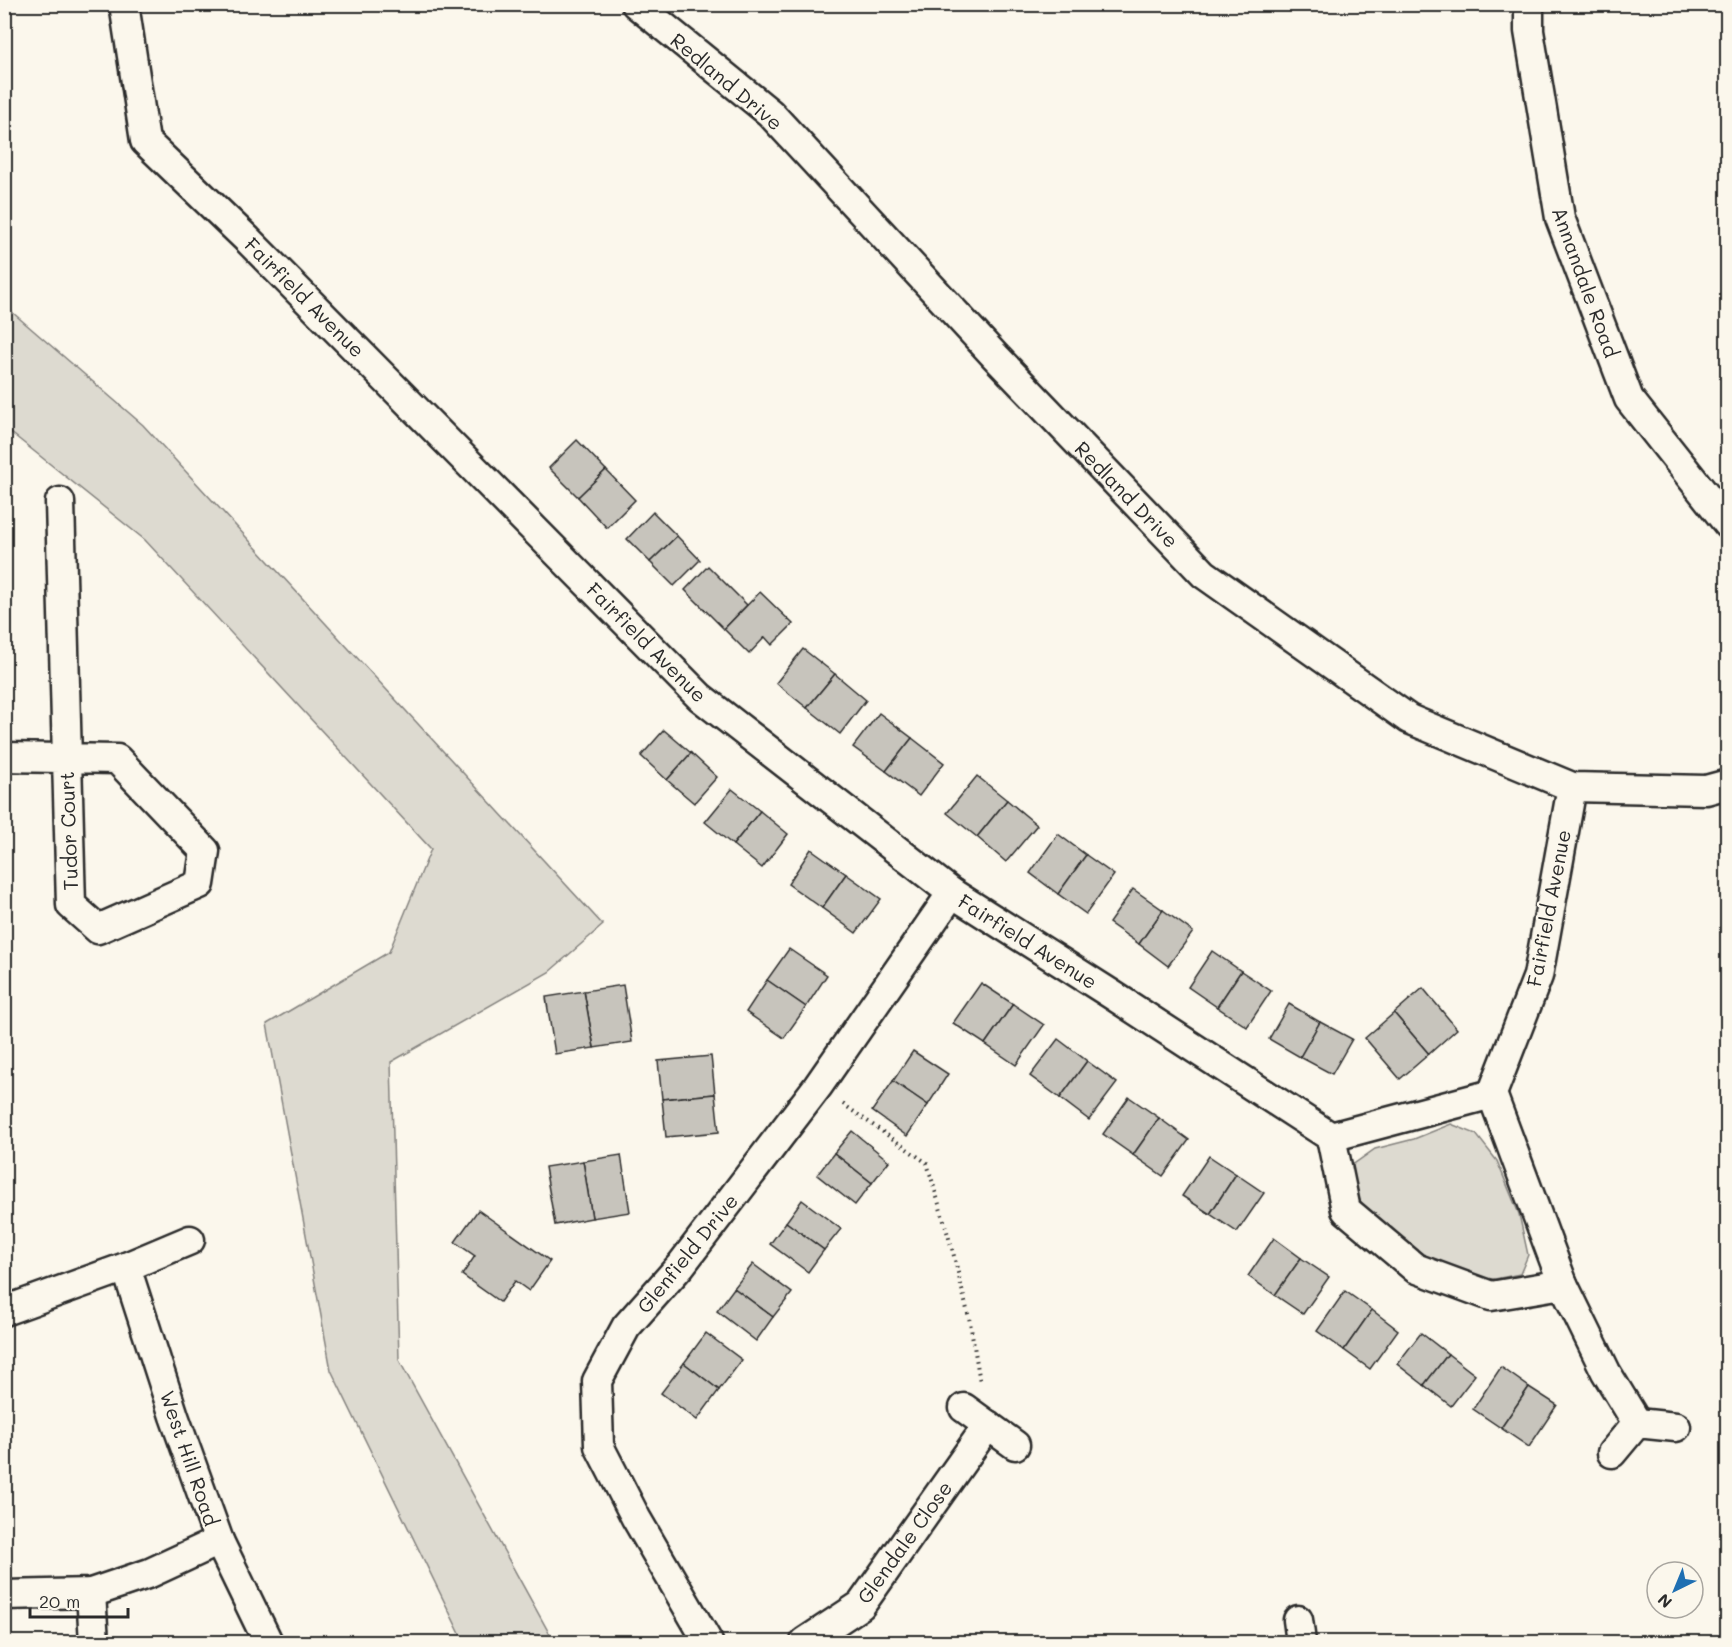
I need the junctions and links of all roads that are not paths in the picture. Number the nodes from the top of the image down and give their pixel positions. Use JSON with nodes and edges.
{"nodes":[{"id":1,"x":124,"y":4,"type":"edge"},
{"id":2,"x":636,"y":4,"type":"edge"},
{"id":3,"x":1530,"y":4,"type":"edge"},
{"id":4,"x":60,"y":502,"type":"dead end"},
{"id":5,"x":1728,"y":524,"type":"edge"},
{"id":6,"x":4,"y":757,"type":"edge"},
{"id":7,"x":66,"y":759,"type":"junction"},
{"id":8,"x":1728,"y":784,"type":"edge"},
{"id":9,"x":1572,"y":787,"type":"junction"},
{"id":10,"x":952,"y":893,"type":"junction"},
{"id":11,"x":1492,"y":1094,"type":"junction"},
{"id":12,"x":1331,"y":1137,"type":"junction"},
{"id":13,"x":190,"y":1240,"type":"dead end"},
{"id":14,"x":126,"y":1267,"type":"junction"},
{"id":15,"x":1563,"y":1284,"type":"junction"},
{"id":16,"x":4,"y":1311,"type":"edge"},
{"id":17,"x":964,"y":1408,"type":"dead end"},
{"id":18,"x":1637,"y":1423,"type":"junction"},
{"id":19,"x":988,"y":1425,"type":"junction"},
{"id":20,"x":1676,"y":1427,"type":"dead end"},
{"id":21,"x":1015,"y":1445,"type":"dead end"},
{"id":22,"x":1612,"y":1453,"type":"dead end"},
{"id":23,"x":219,"y":1541,"type":"junction"},
{"id":24,"x":91,"y":1593,"type":"junction"},
{"id":25,"x":4,"y":1595,"type":"edge"},
{"id":26,"x":94,"y":1642,"type":"edge"},
{"id":27,"x":268,"y":1642,"type":"edge"},
{"id":28,"x":708,"y":1642,"type":"edge"},
{"id":29,"x":806,"y":1642,"type":"edge"}],
"edges":[{"from":1,"to":10,"type":"street","name":"Fairfield Avenue"},
{"from":2,"to":9,"type":"street","name":"Redland Drive"},
{"from":3,"to":5,"type":"street","name":"Annandale Road"},
{"from":4,"to":7,"type":"street","name":"Tudor Court"},
{"from":6,"to":7,"type":"street","name":"Tudor Court"},
{"from":7,"to":7,"type":"street","name":"Tudor Court"},
{"from":8,"to":9,"type":"street","name":"Redland Drive"},
{"from":9,"to":11,"type":"street","name":"Fairfield Avenue"},
{"from":10,"to":12,"type":"street","name":"Fairfield Avenue"},
{"from":10,"to":28,"type":"street","name":"Glenfield Drive"},
{"from":11,"to":12,"type":"street"},
{"from":11,"to":15,"type":"street"},
{"from":12,"to":15,"type":"street"},
{"from":13,"to":14,"type":"street"},
{"from":14,"to":16,"type":"street"},
{"from":14,"to":23,"type":"street","name":"West Hill Road"},
{"from":15,"to":18,"type":"street"},
{"from":17,"to":19,"type":"street"},
{"from":18,"to":20,"type":"street"},
{"from":18,"to":22,"type":"street"},
{"from":19,"to":21,"type":"street"},
{"from":19,"to":29,"type":"street","name":"Glendale Close"},
{"from":23,"to":24,"type":"street"},
{"from":23,"to":27,"type":"street","name":"West Hill Road"},
{"from":24,"to":25,"type":"street"},
{"from":24,"to":26,"type":"street"}]}
